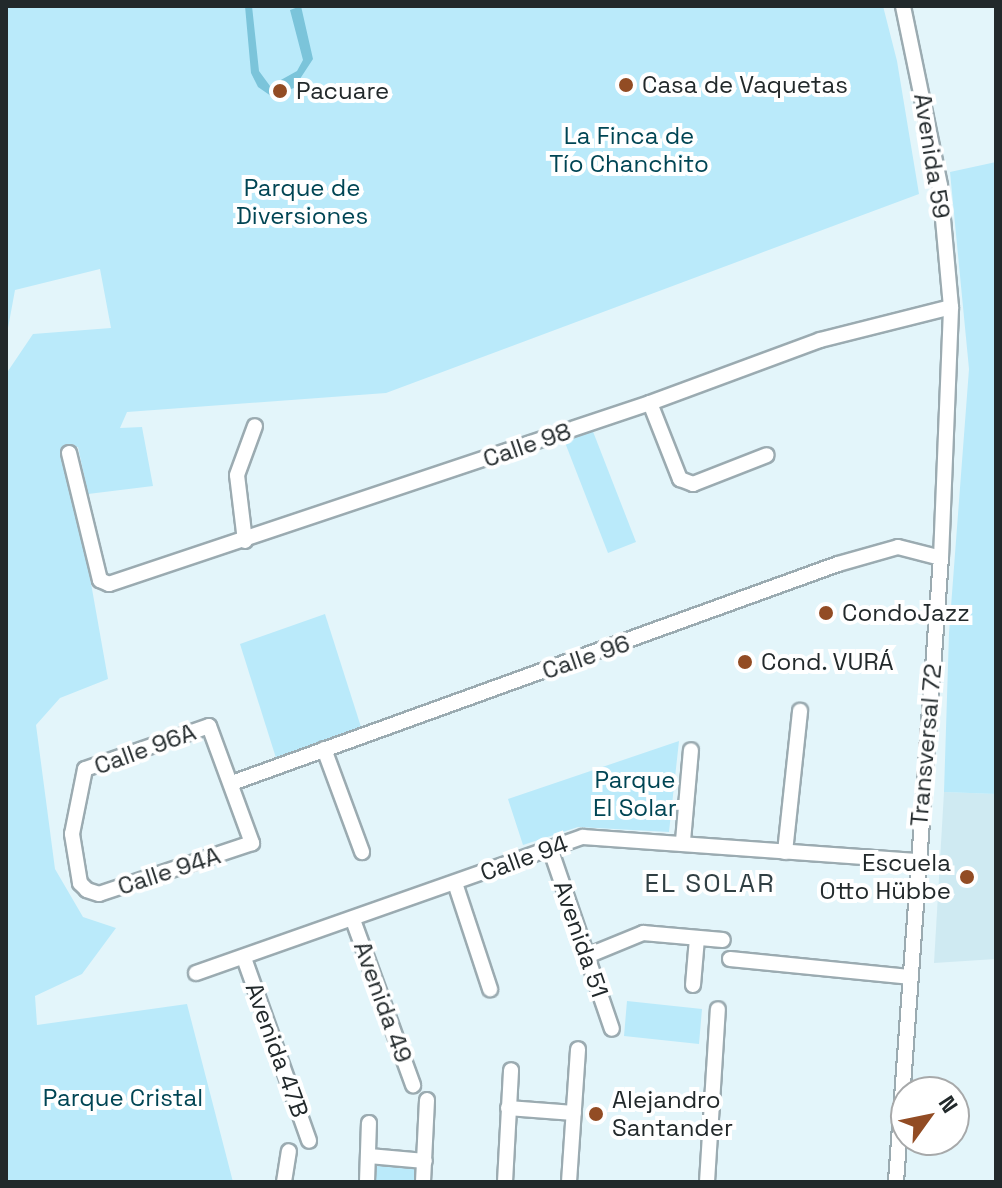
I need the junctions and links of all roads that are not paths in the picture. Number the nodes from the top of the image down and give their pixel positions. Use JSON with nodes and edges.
{"nodes":[{"id":1,"x":903,"y":6,"type":"edge"},
{"id":2,"x":951,"y":307,"type":"junction"},
{"id":3,"x":650,"y":403,"type":"junction"},
{"id":4,"x":255,"y":426,"type":"dead end"},
{"id":5,"x":69,"y":453,"type":"dead end"},
{"id":6,"x":767,"y":455,"type":"dead end"},
{"id":7,"x":245,"y":541,"type":"junction"},
{"id":8,"x":941,"y":558,"type":"junction"},
{"id":9,"x":800,"y":711,"type":"dead end"},
{"id":10,"x":324,"y":749,"type":"junction"},
{"id":11,"x":691,"y":750,"type":"dead end"},
{"id":12,"x":232,"y":783,"type":"junction"},
{"id":13,"x":683,"y":841,"type":"junction"},
{"id":14,"x":550,"y":848,"type":"junction"},
{"id":15,"x":362,"y":852,"type":"dead end"},
{"id":16,"x":785,"y":852,"type":"junction"},
{"id":17,"x":916,"y":861,"type":"junction"},
{"id":18,"x":455,"y":883,"type":"junction"},
{"id":19,"x":87,"y":890,"type":"joint"},
{"id":20,"x":353,"y":920,"type":"junction"},
{"id":21,"x":697,"y":938,"type":"junction"},
{"id":22,"x":723,"y":940,"type":"dead end"},
{"id":23,"x":587,"y":956,"type":"junction"},
{"id":24,"x":244,"y":958,"type":"junction"},
{"id":25,"x":730,"y":959,"type":"dead end"},
{"id":26,"x":196,"y":973,"type":"dead end"},
{"id":27,"x":909,"y":977,"type":"junction"},
{"id":28,"x":693,"y":985,"type":"dead end"},
{"id":29,"x":490,"y":989,"type":"dead end"},
{"id":30,"x":718,"y":1009,"type":"dead end"},
{"id":31,"x":612,"y":1029,"type":"dead end"},
{"id":32,"x":578,"y":1049,"type":"dead end"},
{"id":33,"x":511,"y":1070,"type":"dead end"},
{"id":34,"x":413,"y":1085,"type":"dead end"},
{"id":35,"x":427,"y":1100,"type":"dead end"},
{"id":36,"x":508,"y":1108,"type":"junction"},
{"id":37,"x":574,"y":1113,"type":"junction"},
{"id":38,"x":369,"y":1123,"type":"dead end"},
{"id":39,"x":309,"y":1141,"type":"dead end"},
{"id":40,"x":289,"y":1151,"type":"dead end"},
{"id":41,"x":369,"y":1156,"type":"junction"},
{"id":42,"x":425,"y":1161,"type":"junction"},
{"id":43,"x":284,"y":1182,"type":"edge"},
{"id":44,"x":367,"y":1182,"type":"edge"},
{"id":45,"x":423,"y":1182,"type":"edge"},
{"id":46,"x":505,"y":1182,"type":"edge"},
{"id":47,"x":569,"y":1182,"type":"edge"},
{"id":48,"x":707,"y":1182,"type":"edge"},
{"id":49,"x":896,"y":1182,"type":"edge"}],
"edges":[{"from":1,"to":2,"type":"street","name":"Avenida 59"},
{"from":2,"to":3,"type":"street","name":"Calle 98"},
{"from":2,"to":8,"type":"street","name":"Transversal 72"},
{"from":3,"to":6,"type":"street"},
{"from":3,"to":7,"type":"street","name":"Calle 98"},
{"from":4,"to":7,"type":"street"},
{"from":5,"to":7,"type":"street","name":"Calle 98"},
{"from":8,"to":10,"type":"street","name":"Calle 96"},
{"from":8,"to":17,"type":"street","name":"Transversal 72"},
{"from":9,"to":16,"type":"street"},
{"from":10,"to":12,"type":"street","name":"Calle 96"},
{"from":10,"to":15,"type":"street"},
{"from":11,"to":13,"type":"street"},
{"from":12,"to":19,"type":"street","name":"Calle 94A"},
{"from":12,"to":19,"type":"street","name":"Calle 96A"},
{"from":13,"to":14,"type":"street","name":"Calle 94"},
{"from":13,"to":16,"type":"street","name":"Calle 94"},
{"from":14,"to":18,"type":"street","name":"Calle 94"},
{"from":14,"to":23,"type":"street","name":"Avenida 51"},
{"from":16,"to":17,"type":"street","name":"Calle 94"},
{"from":17,"to":27,"type":"street","name":"Transversal 72"},
{"from":18,"to":20,"type":"street","name":"Calle 94"},
{"from":18,"to":29,"type":"street"},
{"from":20,"to":24,"type":"street","name":"Calle 94"},
{"from":20,"to":34,"type":"street","name":"Avenida 49"},
{"from":21,"to":22,"type":"street"},
{"from":21,"to":23,"type":"street"},
{"from":21,"to":28,"type":"street"},
{"from":23,"to":31,"type":"street","name":"Avenida 51"},
{"from":24,"to":26,"type":"street","name":"Calle 94"},
{"from":24,"to":39,"type":"street","name":"Avenida 47B"},
{"from":25,"to":27,"type":"street"},
{"from":27,"to":49,"type":"street","name":"Transversal 72"},
{"from":30,"to":48,"type":"street"},
{"from":32,"to":37,"type":"street"},
{"from":33,"to":36,"type":"street"},
{"from":35,"to":42,"type":"street"},
{"from":36,"to":37,"type":"street"},
{"from":36,"to":46,"type":"street"},
{"from":37,"to":47,"type":"street"},
{"from":38,"to":41,"type":"street"},
{"from":40,"to":43,"type":"street"},
{"from":41,"to":42,"type":"street"},
{"from":41,"to":44,"type":"street"},
{"from":42,"to":45,"type":"street"}]}
